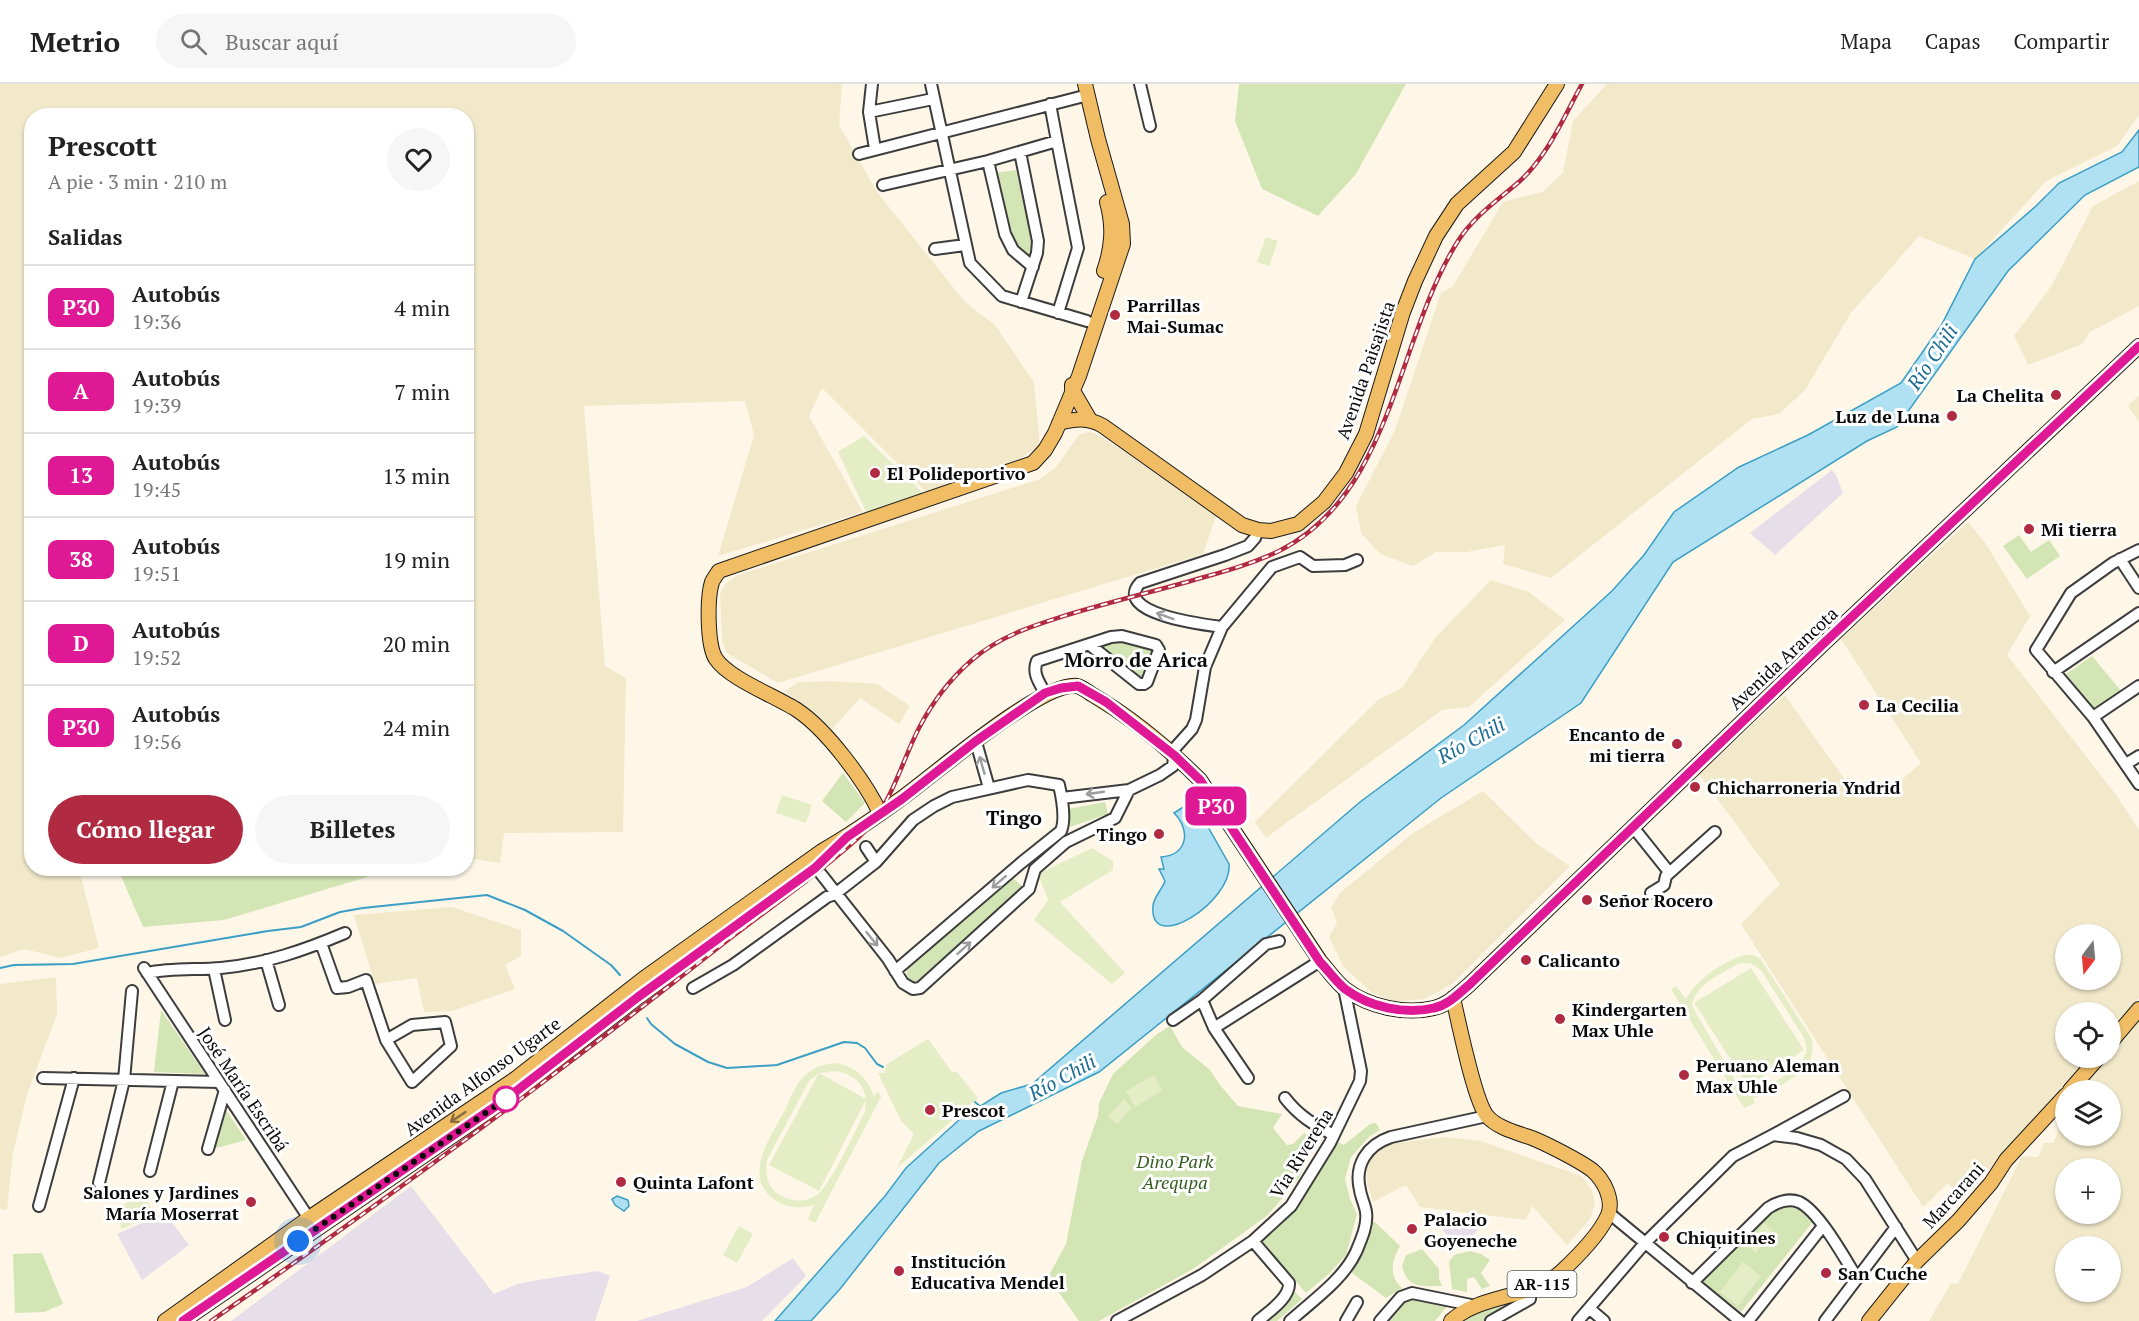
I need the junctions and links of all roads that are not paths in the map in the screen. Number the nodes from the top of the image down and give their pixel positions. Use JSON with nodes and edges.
{"nodes":[{"id":1,"x":872,"y":84,"type":"edge"},
{"id":2,"x":931,"y":84,"type":"edge"},
{"id":3,"x":1140,"y":84,"type":"edge"},
{"id":4,"x":1557,"y":84,"type":"edge"},
{"id":5,"x":1083,"y":90,"type":"edge"},
{"id":6,"x":933,"y":99,"type":"junction"},
{"id":7,"x":1050,"y":104,"type":"junction"},
{"id":8,"x":869,"y":112,"type":"junction"},
{"id":9,"x":1150,"y":126,"type":"dead end"},
{"id":10,"x":941,"y":133,"type":"junction"},
{"id":11,"x":1057,"y":141,"type":"junction"},
{"id":12,"x":875,"y":149,"type":"junction"},
{"id":13,"x":1020,"y":152,"type":"junction"},
{"id":14,"x":859,"y":154,"type":"dead end"},
{"id":15,"x":988,"y":161,"type":"junction"},
{"id":16,"x":949,"y":170,"type":"junction"},
{"id":17,"x":883,"y":185,"type":"dead end"},
{"id":18,"x":965,"y":245,"type":"junction"},
{"id":19,"x":935,"y":249,"type":"dead end"},
{"id":20,"x":1033,"y":267,"type":"junction"},
{"id":21,"x":1021,"y":302,"type":"junction"},
{"id":22,"x":1058,"y":313,"type":"junction"},
{"id":23,"x":1087,"y":321,"type":"junction"},
{"id":24,"x":2139,"y":346,"type":"edge"},
{"id":25,"x":1072,"y":389,"type":"junction"},
{"id":26,"x":1090,"y":420,"type":"junction"},
{"id":27,"x":1059,"y":423,"type":"junction"},
{"id":28,"x":1258,"y":530,"type":"junction"},
{"id":29,"x":2139,"y":550,"type":"edge"},
{"id":30,"x":2120,"y":559,"type":"junction"},
{"id":31,"x":1357,"y":560,"type":"dead end"},
{"id":32,"x":2139,"y":588,"type":"edge"},
{"id":33,"x":2139,"y":613,"type":"edge"},
{"id":34,"x":1222,"y":627,"type":"junction"},
{"id":35,"x":1090,"y":645,"type":"junction"},
{"id":36,"x":2053,"y":672,"type":"junction"},
{"id":37,"x":2139,"y":686,"type":"edge"},
{"id":38,"x":1045,"y":693,"type":"junction"},
{"id":39,"x":2093,"y":717,"type":"junction"},
{"id":40,"x":976,"y":741,"type":"junction"},
{"id":41,"x":1174,"y":755,"type":"junction"},
{"id":42,"x":2139,"y":756,"type":"edge"},
{"id":43,"x":2126,"y":764,"type":"junction"},
{"id":44,"x":2139,"y":784,"type":"edge"},
{"id":45,"x":989,"y":788,"type":"junction"},
{"id":46,"x":1129,"y":790,"type":"junction"},
{"id":47,"x":1062,"y":798,"type":"junction"},
{"id":48,"x":880,"y":813,"type":"junction"},
{"id":49,"x":1633,"y":827,"type":"junction"},
{"id":50,"x":1714,"y":832,"type":"dead end"},
{"id":51,"x":1064,"y":837,"type":"junction"},
{"id":52,"x":866,"y":847,"type":"dead end"},
{"id":53,"x":876,"y":862,"type":"junction"},
{"id":54,"x":1021,"y":863,"type":"junction"},
{"id":55,"x":812,"y":864,"type":"junction"},
{"id":56,"x":1669,"y":872,"type":"junction"},
{"id":57,"x":1033,"y":874,"type":"junction"},
{"id":58,"x":1651,"y":893,"type":"dead end"},
{"id":59,"x":835,"y":894,"type":"junction"},
{"id":60,"x":345,"y":933,"type":"dead end"},
{"id":61,"x":1279,"y":941,"type":"dead end"},
{"id":62,"x":321,"y":943,"type":"junction"},
{"id":63,"x":266,"y":960,"type":"junction"},
{"id":64,"x":1320,"y":962,"type":"junction"},
{"id":65,"x":214,"y":969,"type":"junction"},
{"id":66,"x":895,"y":971,"type":"junction"},
{"id":67,"x":693,"y":988,"type":"dead end"},
{"id":68,"x":1344,"y":988,"type":"junction"},
{"id":69,"x":132,"y":991,"type":"dead end"},
{"id":70,"x":1453,"y":998,"type":"junction"},
{"id":71,"x":1202,"y":1000,"type":"junction"},
{"id":72,"x":279,"y":1005,"type":"dead end"},
{"id":73,"x":2139,"y":1009,"type":"edge"},
{"id":74,"x":225,"y":1020,"type":"dead end"},
{"id":75,"x":1173,"y":1020,"type":"dead end"},
{"id":76,"x":1214,"y":1028,"type":"junction"},
{"id":77,"x":2121,"y":1030,"type":"edge"},
{"id":78,"x":386,"y":1040,"type":"junction"},
{"id":79,"x":2089,"y":1068,"type":"edge"},
{"id":80,"x":1248,"y":1077,"type":"dead end"},
{"id":81,"x":44,"y":1078,"type":"dead end"},
{"id":82,"x":74,"y":1078,"type":"junction"},
{"id":83,"x":124,"y":1080,"type":"junction"},
{"id":84,"x":2079,"y":1080,"type":"edge"},
{"id":85,"x":173,"y":1081,"type":"junction"},
{"id":86,"x":222,"y":1086,"type":"junction"},
{"id":87,"x":1844,"y":1096,"type":"dead end"},
{"id":88,"x":1285,"y":1098,"type":"dead end"},
{"id":89,"x":2055,"y":1107,"type":"edge"},
{"id":90,"x":1487,"y":1116,"type":"junction"},
{"id":91,"x":1334,"y":1135,"type":"junction"},
{"id":92,"x":1773,"y":1135,"type":"junction"},
{"id":93,"x":208,"y":1149,"type":"dead end"},
{"id":94,"x":150,"y":1171,"type":"dead end"},
{"id":95,"x":99,"y":1183,"type":"dead end"},
{"id":96,"x":39,"y":1206,"type":"dead end"},
{"id":97,"x":1609,"y":1213,"type":"junction"},
{"id":98,"x":312,"y":1223,"type":"junction"},
{"id":99,"x":1822,"y":1226,"type":"junction"},
{"id":100,"x":1896,"y":1227,"type":"junction"},
{"id":101,"x":1253,"y":1241,"type":"junction"},
{"id":102,"x":1646,"y":1243,"type":"junction"},
{"id":103,"x":1917,"y":1261,"type":"junction"},
{"id":104,"x":1857,"y":1278,"type":"junction"},
{"id":105,"x":1692,"y":1283,"type":"junction"},
{"id":106,"x":1531,"y":1290,"type":"junction"},
{"id":107,"x":1358,"y":1302,"type":"dead end"},
{"id":108,"x":1476,"y":1306,"type":"junction"},
{"id":109,"x":1590,"y":1309,"type":"junction"},
{"id":110,"x":165,"y":1321,"type":"edge"},
{"id":111,"x":183,"y":1321,"type":"edge"},
{"id":112,"x":1117,"y":1321,"type":"edge"},
{"id":113,"x":1258,"y":1321,"type":"edge"},
{"id":114,"x":1290,"y":1321,"type":"edge"},
{"id":115,"x":1346,"y":1321,"type":"edge"},
{"id":116,"x":1380,"y":1321,"type":"edge"},
{"id":117,"x":1451,"y":1321,"type":"edge"},
{"id":118,"x":1491,"y":1321,"type":"edge"},
{"id":119,"x":1578,"y":1321,"type":"edge"},
{"id":120,"x":1604,"y":1321,"type":"edge"},
{"id":121,"x":1740,"y":1321,"type":"edge"},
{"id":122,"x":1748,"y":1321,"type":"edge"},
{"id":123,"x":1825,"y":1321,"type":"edge"},
{"id":124,"x":1869,"y":1321,"type":"edge"}],
"edges":[{"from":1,"to":8,"type":"street"},
{"from":2,"to":6,"type":"street"},
{"from":3,"to":9,"type":"street"},
{"from":4,"to":28,"type":"main road","name":"Avenida Paisajista"},
{"from":5,"to":7,"type":"street"},
{"from":5,"to":23,"type":"main road"},
{"from":5,"to":25,"type":"main road"},
{"from":6,"to":8,"type":"street"},
{"from":6,"to":10,"type":"street"},
{"from":7,"to":10,"type":"street"},
{"from":7,"to":11,"type":"street"},
{"from":8,"to":12,"type":"street"},
{"from":10,"to":12,"type":"street"},
{"from":10,"to":16,"type":"street"},
{"from":11,"to":13,"type":"street"},
{"from":11,"to":22,"type":"street"},
{"from":12,"to":14,"type":"street"},
{"from":13,"to":15,"type":"street"},
{"from":13,"to":20,"type":"street"},
{"from":15,"to":16,"type":"street"},
{"from":15,"to":20,"type":"street"},
{"from":16,"to":17,"type":"street"},
{"from":16,"to":18,"type":"street"},
{"from":18,"to":19,"type":"street"},
{"from":18,"to":21,"type":"street"},
{"from":20,"to":21,"type":"street"},
{"from":21,"to":22,"type":"street"},
{"from":22,"to":23,"type":"street"},
{"from":23,"to":25,"type":"main road"},
{"from":24,"to":49,"type":"main road","name":"Avenida Arancota"},
{"from":25,"to":26,"type":"main road"},
{"from":25,"to":27,"type":"main road"},
{"from":26,"to":27,"type":"main road"},
{"from":26,"to":28,"type":"main road","name":"Avenida Paisajista"},
{"from":27,"to":48,"type":"main road"},
{"from":34,"to":28,"type":"street","one_way":true},
{"from":29,"to":30,"type":"street"},
{"from":30,"to":32,"type":"street"},
{"from":30,"to":36,"type":"street"},
{"from":31,"to":34,"type":"street"},
{"from":33,"to":36,"type":"street"},
{"from":34,"to":41,"type":"street"},
{"from":35,"to":35,"type":"street"},
{"from":35,"to":38,"type":"street"},
{"from":36,"to":39,"type":"street"},
{"from":37,"to":39,"type":"street"},
{"from":38,"to":40,"type":"main road","name":"Avenida Alfonso Ugarte"},
{"from":38,"to":41,"type":"main road","name":"Avenida Alfonso Ugarte"},
{"from":39,"to":43,"type":"street"},
{"from":45,"to":40,"type":"street","one_way":true},
{"from":40,"to":48,"type":"main road","name":"Avenida Alfonso Ugarte"},
{"from":41,"to":46,"type":"street"},
{"from":41,"to":64,"type":"main road","name":"Avenida Alfonso Ugarte"},
{"from":42,"to":43,"type":"street"},
{"from":43,"to":44,"type":"street"},
{"from":45,"to":47,"type":"street"},
{"from":45,"to":53,"type":"street"},
{"from":46,"to":47,"type":"street","one_way":true},
{"from":46,"to":51,"type":"street"},
{"from":47,"to":51,"type":"street"},
{"from":48,"to":55,"type":"main road","name":"Avenida Alfonso Ugarte"},
{"from":49,"to":56,"type":"street"},
{"from":49,"to":70,"type":"main road","name":"Avenida Arancota"},
{"from":50,"to":56,"type":"street"},
{"from":51,"to":54,"type":"street"},
{"from":51,"to":57,"type":"street"},
{"from":52,"to":53,"type":"street"},
{"from":53,"to":59,"type":"street"},
{"from":54,"to":57,"type":"street"},
{"from":54,"to":66,"type":"street","one_way":true},
{"from":55,"to":59,"type":"street"},
{"from":55,"to":98,"type":"main road","name":"Avenida Alfonso Ugarte"},
{"from":56,"to":58,"type":"street"},
{"from":66,"to":57,"type":"street","one_way":true},
{"from":59,"to":66,"type":"street","one_way":true},
{"from":59,"to":67,"type":"street"},
{"from":60,"to":62,"type":"street"},
{"from":61,"to":71,"type":"street"},
{"from":62,"to":63,"type":"street"},
{"from":62,"to":78,"type":"street"},
{"from":63,"to":65,"type":"street"},
{"from":63,"to":72,"type":"street"},
{"from":64,"to":68,"type":"main road","name":"Avenida Alfonso Ugarte"},
{"from":64,"to":76,"type":"street"},
{"from":65,"to":74,"type":"street"},
{"from":65,"to":86,"type":"street","name":"José María Escribá"},
{"from":68,"to":70,"type":"main road","name":"Avenida Alfonso Ugarte"},
{"from":68,"to":91,"type":"street","name":"Via Rivereña"},
{"from":69,"to":83,"type":"street"},
{"from":70,"to":90,"type":"main road"},
{"from":71,"to":75,"type":"street"},
{"from":71,"to":76,"type":"street"},
{"from":73,"to":77,"type":"main road"},
{"from":76,"to":80,"type":"street"},
{"from":78,"to":78,"type":"street"},
{"from":79,"to":84,"type":"main road"},
{"from":81,"to":82,"type":"street"},
{"from":82,"to":83,"type":"street"},
{"from":82,"to":96,"type":"street"},
{"from":83,"to":85,"type":"street"},
{"from":83,"to":95,"type":"street"},
{"from":85,"to":86,"type":"street"},
{"from":85,"to":94,"type":"street"},
{"from":86,"to":93,"type":"street"},
{"from":86,"to":98,"type":"street","name":"José María Escribá"},
{"from":87,"to":92,"type":"street"},
{"from":88,"to":91,"type":"street"},
{"from":89,"to":103,"type":"main road","name":"Marcarani"},
{"from":90,"to":97,"type":"main road"},
{"from":90,"to":114,"type":"street"},
{"from":91,"to":101,"type":"street","name":"Via Rivereña"},
{"from":92,"to":100,"type":"street"},
{"from":92,"to":102,"type":"street"},
{"from":97,"to":102,"type":"street"},
{"from":97,"to":106,"type":"main road","number":"AR-115"},
{"from":98,"to":110,"type":"main road","name":"Avenida Alfonso Ugarte"},
{"from":98,"to":111,"type":"main road","name":"Avenida Alfonso Ugarte"},
{"from":99,"to":104,"type":"street"},
{"from":99,"to":105,"type":"street"},
{"from":99,"to":122,"type":"street"},
{"from":100,"to":103,"type":"street"},
{"from":100,"to":104,"type":"street"},
{"from":101,"to":112,"type":"street","name":"Via Rivereña"},
{"from":101,"to":113,"type":"street"},
{"from":102,"to":105,"type":"street"},
{"from":102,"to":109,"type":"street"},
{"from":103,"to":124,"type":"main road","name":"Marcarani"},
{"from":104,"to":123,"type":"street"},
{"from":105,"to":121,"type":"street"},
{"from":106,"to":108,"type":"main road","number":"AR-115"},
{"from":106,"to":118,"type":"street"},
{"from":107,"to":115,"type":"street"},
{"from":108,"to":116,"type":"street"},
{"from":108,"to":117,"type":"main road","number":"AR-115"},
{"from":109,"to":119,"type":"street"},
{"from":109,"to":120,"type":"street"}]}
